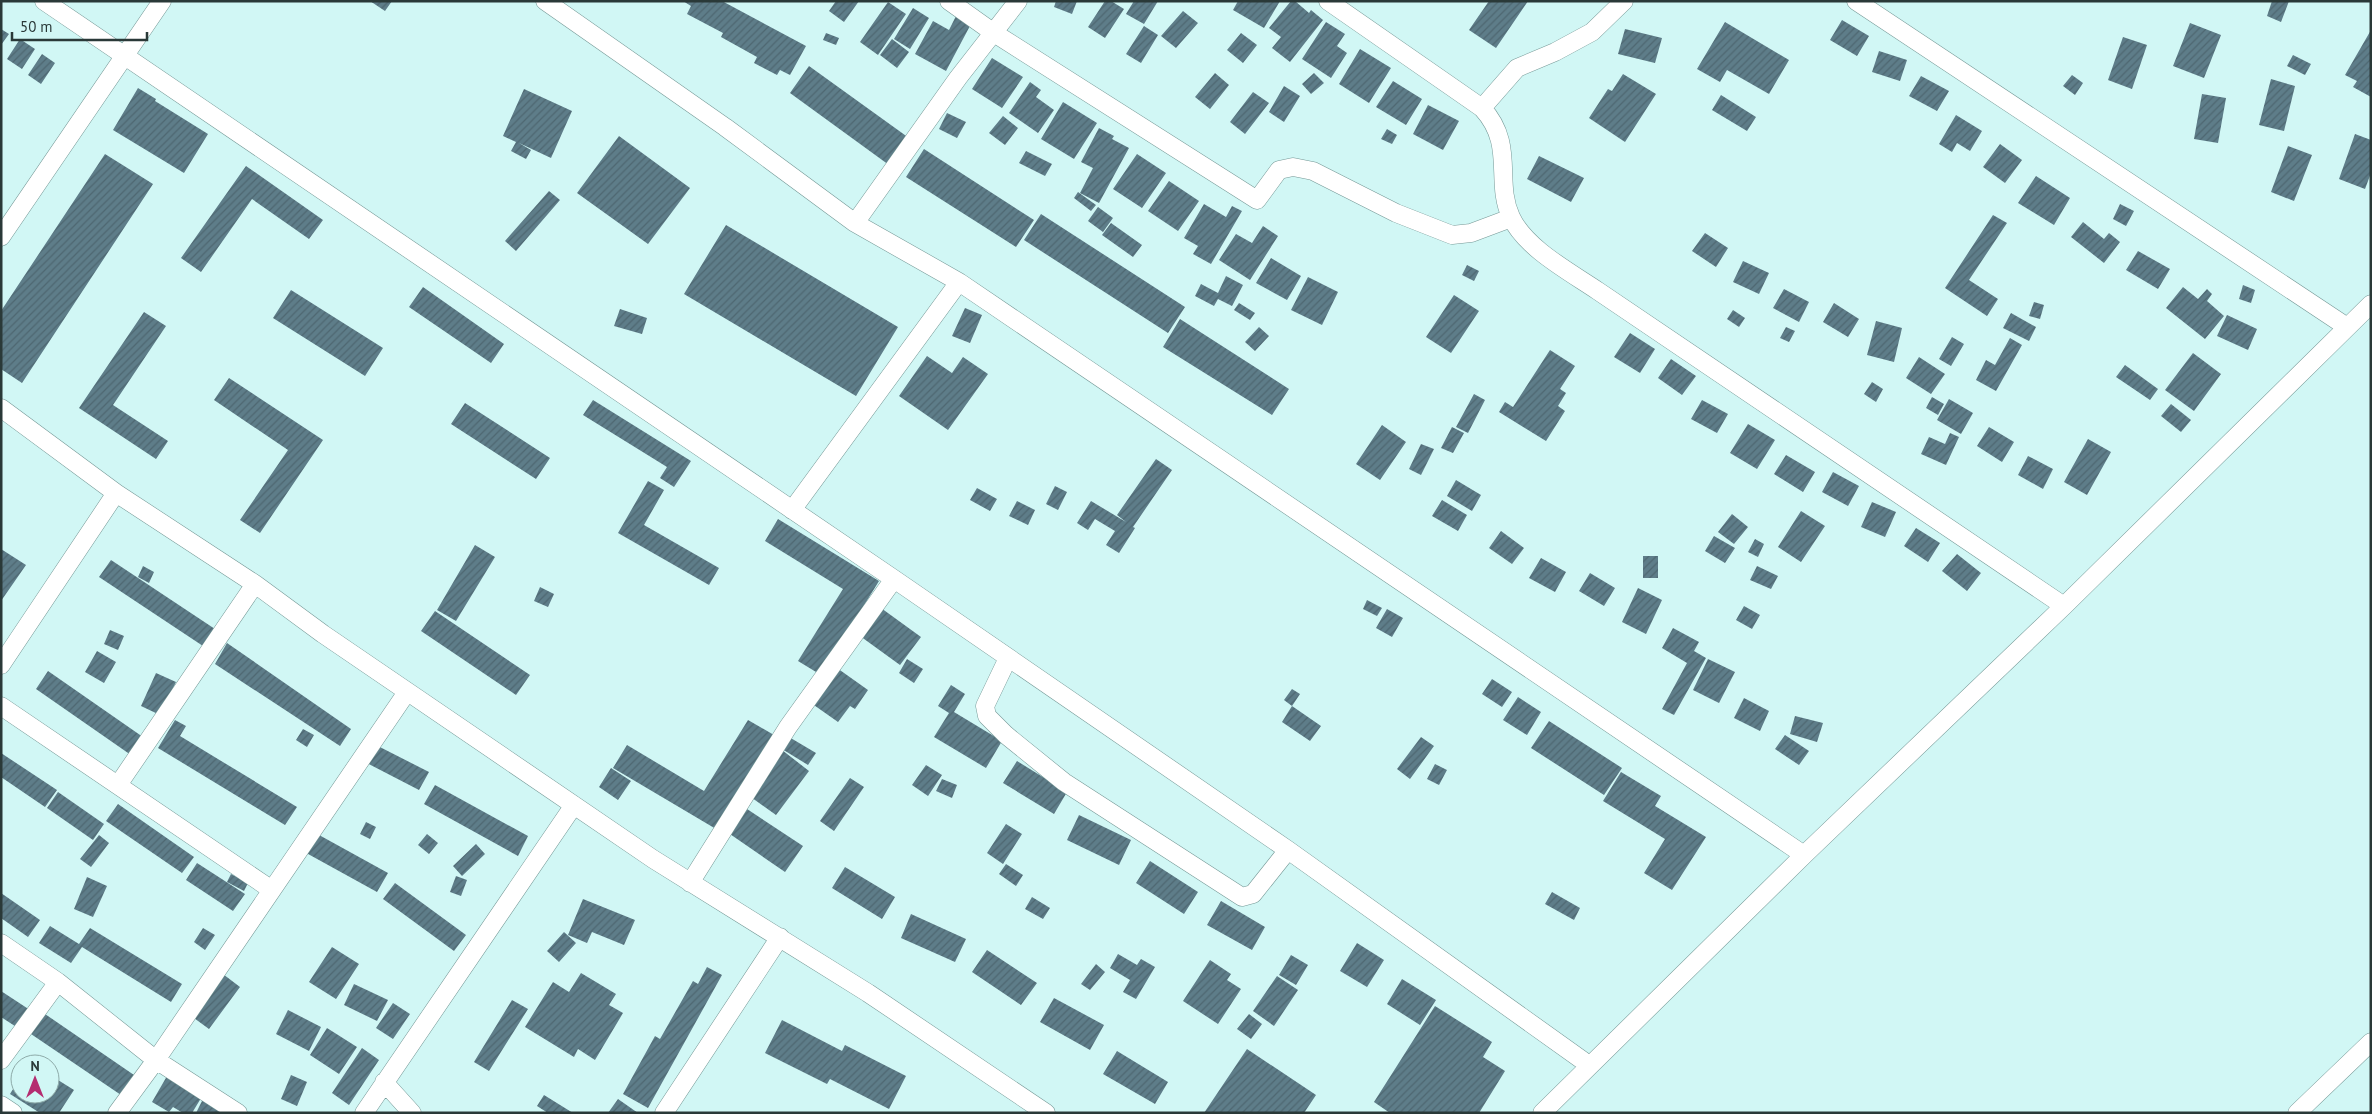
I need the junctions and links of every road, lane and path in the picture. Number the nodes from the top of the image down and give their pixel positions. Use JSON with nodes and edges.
{"nodes":[{"id":1,"x":44,"y":1,"type":"edge"},
{"id":2,"x":162,"y":1,"type":"edge"},
{"id":3,"x":545,"y":1,"type":"edge"},
{"id":4,"x":949,"y":1,"type":"edge"},
{"id":5,"x":1018,"y":1,"type":"edge"},
{"id":6,"x":1328,"y":1,"type":"edge"},
{"id":7,"x":1624,"y":1,"type":"edge"},
{"id":8,"x":1856,"y":1,"type":"edge"},
{"id":9,"x":994,"y":33,"type":"junction"},
{"id":10,"x":124,"y":56,"type":"junction"},
{"id":11,"x":1482,"y":108,"type":"junction"},
{"id":12,"x":1511,"y":218,"type":"junction"},
{"id":13,"x":855,"y":224,"type":"junction"},
{"id":14,"x":1,"y":237,"type":"edge"},
{"id":15,"x":959,"y":282,"type":"junction"},
{"id":16,"x":2371,"y":304,"type":"edge"},
{"id":17,"x":2347,"y":327,"type":"junction"},
{"id":18,"x":1,"y":408,"type":"edge"},
{"id":19,"x":116,"y":493,"type":"junction"},
{"id":20,"x":792,"y":510,"type":"junction"},
{"id":21,"x":894,"y":579,"type":"junction"},
{"id":22,"x":255,"y":584,"type":"junction"},
{"id":23,"x":2064,"y":606,"type":"junction"},
{"id":24,"x":1008,"y":658,"type":"junction"},
{"id":25,"x":1,"y":666,"type":"edge"},
{"id":26,"x":408,"y":692,"type":"junction"},
{"id":27,"x":1,"y":706,"type":"edge"},
{"id":28,"x":118,"y":784,"type":"junction"},
{"id":29,"x":574,"y":805,"type":"junction"},
{"id":30,"x":1288,"y":850,"type":"junction"},
{"id":31,"x":1804,"y":855,"type":"junction"},
{"id":32,"x":690,"y":882,"type":"junction"},
{"id":33,"x":272,"y":890,"type":"junction"},
{"id":34,"x":780,"y":937,"type":"junction"},
{"id":35,"x":1,"y":943,"type":"edge"},
{"id":36,"x":58,"y":982,"type":"junction"},
{"id":37,"x":2371,"y":1042,"type":"edge"},
{"id":38,"x":1,"y":1060,"type":"edge"},
{"id":39,"x":156,"y":1060,"type":"junction"},
{"id":40,"x":1589,"y":1065,"type":"junction"},
{"id":41,"x":384,"y":1082,"type":"junction"},
{"id":42,"x":1,"y":1106,"type":"edge"},
{"id":43,"x":13,"y":1113,"type":"edge"},
{"id":44,"x":117,"y":1113,"type":"edge"},
{"id":45,"x":238,"y":1113,"type":"edge"},
{"id":46,"x":364,"y":1113,"type":"edge"},
{"id":47,"x":412,"y":1113,"type":"edge"},
{"id":48,"x":664,"y":1113,"type":"edge"},
{"id":49,"x":1046,"y":1113,"type":"edge"},
{"id":50,"x":1542,"y":1113,"type":"edge"},
{"id":51,"x":2297,"y":1113,"type":"edge"}],
"edges":[{"from":1,"to":10,"type":"street"},
{"from":2,"to":10,"type":"street"},
{"from":3,"to":13,"type":"street"},
{"from":4,"to":9,"type":"street"},
{"from":5,"to":9,"type":"street"},
{"from":6,"to":11,"type":"street"},
{"from":7,"to":11,"type":"street"},
{"from":8,"to":17,"type":"street"},
{"from":9,"to":12,"type":"street"},
{"from":9,"to":13,"type":"street"},
{"from":10,"to":14,"type":"street"},
{"from":10,"to":20,"type":"street"},
{"from":11,"to":12,"type":"street"},
{"from":12,"to":23,"type":"street"},
{"from":13,"to":15,"type":"street"},
{"from":15,"to":20,"type":"street"},
{"from":15,"to":31,"type":"street"},
{"from":16,"to":17,"type":"street"},
{"from":17,"to":23,"type":"street"},
{"from":18,"to":19,"type":"street"},
{"from":19,"to":22,"type":"street"},
{"from":19,"to":25,"type":"street"},
{"from":20,"to":21,"type":"street"},
{"from":21,"to":24,"type":"street"},
{"from":21,"to":32,"type":"street"},
{"from":22,"to":26,"type":"street"},
{"from":22,"to":28,"type":"street"},
{"from":23,"to":31,"type":"street"},
{"from":24,"to":30,"type":"street"},
{"from":24,"to":30,"type":"street"},
{"from":26,"to":29,"type":"street"},
{"from":26,"to":33,"type":"street"},
{"from":27,"to":28,"type":"street"},
{"from":28,"to":33,"type":"street"},
{"from":29,"to":32,"type":"street"},
{"from":29,"to":41,"type":"street"},
{"from":30,"to":40,"type":"street"},
{"from":31,"to":40,"type":"street"},
{"from":32,"to":34,"type":"street"},
{"from":33,"to":39,"type":"street"},
{"from":34,"to":48,"type":"street"},
{"from":34,"to":49,"type":"street"},
{"from":35,"to":36,"type":"street"},
{"from":36,"to":38,"type":"street"},
{"from":36,"to":39,"type":"street"},
{"from":37,"to":51,"type":"street"},
{"from":39,"to":44,"type":"street"},
{"from":39,"to":45,"type":"street"},
{"from":40,"to":50,"type":"street"},
{"from":41,"to":46,"type":"street"},
{"from":41,"to":47,"type":"street"},
{"from":42,"to":43,"type":"street"}]}
